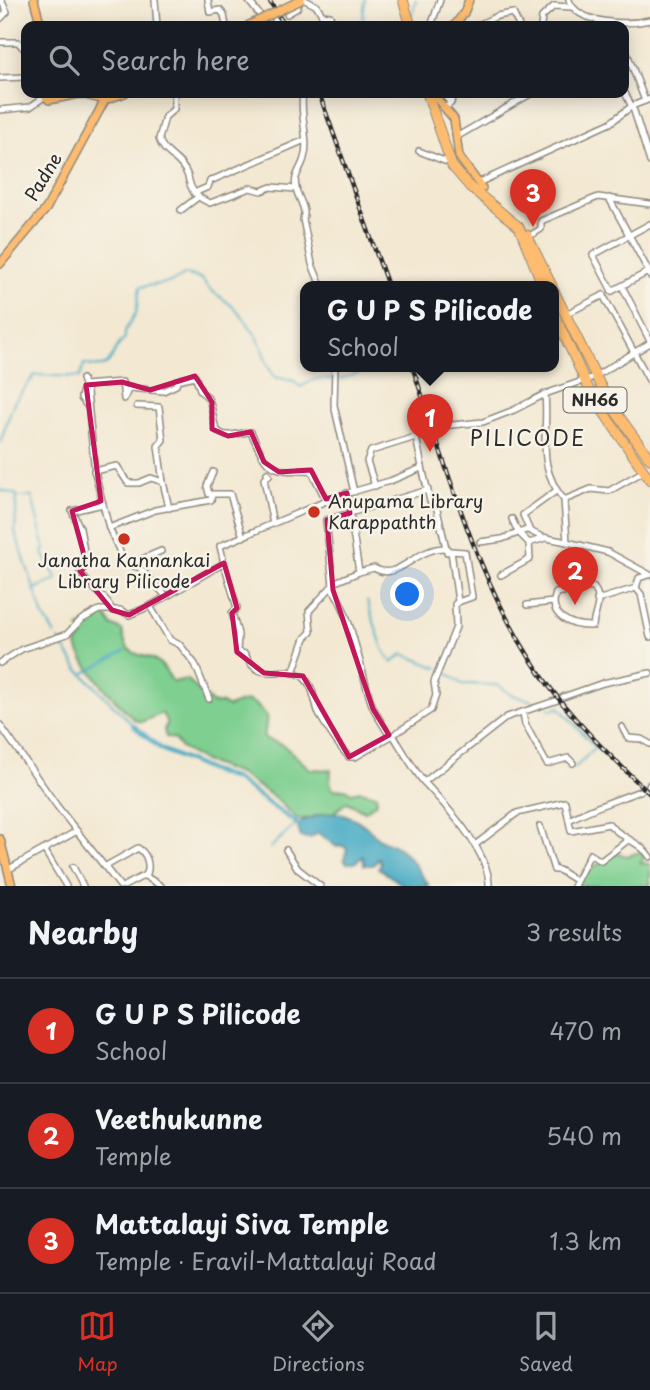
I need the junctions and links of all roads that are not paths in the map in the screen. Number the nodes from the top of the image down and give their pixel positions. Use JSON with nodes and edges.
{"nodes":[{"id":1,"x":1,"y":0,"type":"edge"},
{"id":2,"x":34,"y":0,"type":"edge"},
{"id":3,"x":155,"y":0,"type":"edge"},
{"id":4,"x":208,"y":0,"type":"edge"},
{"id":5,"x":248,"y":0,"type":"edge"},
{"id":6,"x":403,"y":0,"type":"edge"},
{"id":7,"x":440,"y":0,"type":"edge"},
{"id":8,"x":469,"y":0,"type":"edge"},
{"id":9,"x":569,"y":0,"type":"edge"},
{"id":10,"x":302,"y":1,"type":"edge"},
{"id":11,"x":571,"y":7,"type":"junction"},
{"id":12,"x":287,"y":14,"type":"dead end"},
{"id":13,"x":0,"y":19,"type":"edge"},
{"id":14,"x":593,"y":19,"type":"joint"},
{"id":15,"x":650,"y":20,"type":"edge"},
{"id":16,"x":40,"y":21,"type":"edge"},
{"id":17,"x":157,"y":21,"type":"edge"},
{"id":18,"x":226,"y":21,"type":"edge"},
{"id":19,"x":251,"y":21,"type":"edge"},
{"id":20,"x":257,"y":21,"type":"edge"},
{"id":21,"x":258,"y":21,"type":"edge"},
{"id":22,"x":277,"y":21,"type":"edge"},
{"id":23,"x":332,"y":21,"type":"edge"},
{"id":24,"x":409,"y":21,"type":"edge"},
{"id":25,"x":433,"y":21,"type":"edge"},
{"id":26,"x":458,"y":21,"type":"edge"},
{"id":27,"x":487,"y":21,"type":"edge"},
{"id":28,"x":517,"y":21,"type":"edge"},
{"id":29,"x":542,"y":21,"type":"edge"},
{"id":30,"x":603,"y":21,"type":"edge"},
{"id":31,"x":629,"y":23,"type":"edge"},
{"id":32,"x":0,"y":42,"type":"edge"},
{"id":33,"x":21,"y":48,"type":"edge"},
{"id":34,"x":629,"y":56,"type":"edge"},
{"id":35,"x":0,"y":78,"type":"edge"},
{"id":36,"x":21,"y":78,"type":"edge"},
{"id":37,"x":40,"y":98,"type":"edge"},
{"id":38,"x":96,"y":98,"type":"edge"},
{"id":39,"x":111,"y":98,"type":"edge"},
{"id":40,"x":174,"y":98,"type":"edge"},
{"id":41,"x":303,"y":98,"type":"edge"},
{"id":42,"x":429,"y":98,"type":"edge"},
{"id":43,"x":439,"y":98,"type":"edge"},
{"id":44,"x":445,"y":98,"type":"edge"},
{"id":45,"x":454,"y":98,"type":"edge"},
{"id":46,"x":523,"y":98,"type":"edge"},
{"id":47,"x":628,"y":98,"type":"edge"},
{"id":48,"x":105,"y":100,"type":"junction"},
{"id":49,"x":648,"y":100,"type":"edge"},
{"id":50,"x":449,"y":105,"type":"junction"},
{"id":51,"x":632,"y":106,"type":"junction"},
{"id":52,"x":0,"y":110,"type":"edge"},
{"id":53,"x":458,"y":136,"type":"junction"},
{"id":54,"x":305,"y":140,"type":"junction"},
{"id":55,"x":419,"y":151,"type":"dead end"},
{"id":56,"x":451,"y":161,"type":"junction"},
{"id":57,"x":650,"y":162,"type":"edge"},
{"id":58,"x":480,"y":186,"type":"junction"},
{"id":59,"x":296,"y":189,"type":"junction"},
{"id":60,"x":196,"y":195,"type":"junction"},
{"id":61,"x":608,"y":198,"type":"junction"},
{"id":62,"x":650,"y":204,"type":"edge"},
{"id":63,"x":181,"y":210,"type":"dead end"},
{"id":64,"x":650,"y":224,"type":"edge"},
{"id":65,"x":629,"y":236,"type":"junction"},
{"id":66,"x":528,"y":237,"type":"junction"},
{"id":67,"x":0,"y":264,"type":"edge"},
{"id":68,"x":649,"y":273,"type":"edge"},
{"id":69,"x":319,"y":281,"type":"edge"},
{"id":70,"x":541,"y":281,"type":"edge"},
{"id":71,"x":550,"y":281,"type":"edge"},
{"id":72,"x":622,"y":286,"type":"junction"},
{"id":73,"x":612,"y":290,"type":"junction"},
{"id":74,"x":603,"y":295,"type":"junction"},
{"id":75,"x":559,"y":301,"type":"edge"},
{"id":76,"x":566,"y":314,"type":"junction"},
{"id":77,"x":559,"y":322,"type":"edge"},
{"id":78,"x":650,"y":342,"type":"edge"},
{"id":79,"x":634,"y":352,"type":"junction"},
{"id":80,"x":335,"y":372,"type":"edge"},
{"id":81,"x":82,"y":379,"type":"dead end"},
{"id":82,"x":590,"y":379,"type":"junction"},
{"id":83,"x":650,"y":382,"type":"edge"},
{"id":84,"x":86,"y":385,"type":"junction"},
{"id":85,"x":545,"y":394,"type":"junction"},
{"id":86,"x":137,"y":405,"type":"dead end"},
{"id":87,"x":416,"y":437,"type":"junction"},
{"id":88,"x":650,"y":459,"type":"edge"},
{"id":89,"x":422,"y":467,"type":"junction"},
{"id":90,"x":94,"y":471,"type":"junction"},
{"id":91,"x":213,"y":472,"type":"dead end"},
{"id":92,"x":267,"y":473,"type":"dead end"},
{"id":93,"x":647,"y":476,"type":"edge"},
{"id":94,"x":163,"y":482,"type":"junction"},
{"id":95,"x":375,"y":485,"type":"junction"},
{"id":96,"x":428,"y":490,"type":"junction"},
{"id":97,"x":556,"y":491,"type":"junction"},
{"id":98,"x":350,"y":492,"type":"junction"},
{"id":99,"x":212,"y":495,"type":"junction"},
{"id":100,"x":564,"y":500,"type":"junction"},
{"id":101,"x":327,"y":502,"type":"junction"},
{"id":102,"x":103,"y":504,"type":"junction"},
{"id":103,"x":169,"y":508,"type":"junction"},
{"id":104,"x":350,"y":513,"type":"junction"},
{"id":105,"x":512,"y":519,"type":"dead end"},
{"id":106,"x":273,"y":524,"type":"junction"},
{"id":107,"x":109,"y":528,"type":"junction"},
{"id":108,"x":528,"y":530,"type":"junction"},
{"id":109,"x":518,"y":532,"type":"junction"},
{"id":110,"x":243,"y":537,"type":"junction"},
{"id":111,"x":545,"y":538,"type":"junction"},
{"id":112,"x":480,"y":542,"type":"dead end"},
{"id":113,"x":567,"y":542,"type":"junction"},
{"id":114,"x":529,"y":543,"type":"junction"},
{"id":115,"x":449,"y":550,"type":"junction"},
{"id":116,"x":161,"y":551,"type":"dead end"},
{"id":117,"x":578,"y":559,"type":"dead end"},
{"id":118,"x":224,"y":563,"type":"junction"},
{"id":119,"x":131,"y":564,"type":"junction"},
{"id":120,"x":359,"y":572,"type":"junction"},
{"id":121,"x":501,"y":575,"type":"dead end"},
{"id":122,"x":649,"y":575,"type":"edge"},
{"id":123,"x":332,"y":586,"type":"junction"},
{"id":124,"x":578,"y":588,"type":"junction"},
{"id":125,"x":636,"y":588,"type":"junction"},
{"id":126,"x":166,"y":596,"type":"junction"},
{"id":127,"x":641,"y":598,"type":"junction"},
{"id":128,"x":597,"y":600,"type":"junction"},
{"id":129,"x":650,"y":600,"type":"edge"},
{"id":130,"x":458,"y":602,"type":"junction"},
{"id":131,"x":553,"y":602,"type":"junction"},
{"id":132,"x":150,"y":606,"type":"junction"},
{"id":133,"x":527,"y":606,"type":"dead end"},
{"id":134,"x":112,"y":610,"type":"junction"},
{"id":135,"x":650,"y":637,"type":"edge"},
{"id":136,"x":0,"y":663,"type":"edge"},
{"id":137,"x":293,"y":673,"type":"junction"},
{"id":138,"x":650,"y":673,"type":"edge"},
{"id":139,"x":209,"y":699,"type":"dead end"},
{"id":140,"x":523,"y":713,"type":"junction"},
{"id":141,"x":0,"y":725,"type":"edge"},
{"id":142,"x":622,"y":727,"type":"dead end"},
{"id":143,"x":391,"y":735,"type":"junction"},
{"id":144,"x":650,"y":744,"type":"edge"},
{"id":145,"x":573,"y":763,"type":"dead end"},
{"id":146,"x":424,"y":782,"type":"junction"},
{"id":147,"x":647,"y":787,"type":"edge"},
{"id":148,"x":569,"y":820,"type":"junction"},
{"id":149,"x":540,"y":826,"type":"dead end"},
{"id":150,"x":77,"y":831,"type":"junction"},
{"id":151,"x":0,"y":839,"type":"edge"},
{"id":152,"x":628,"y":840,"type":"junction"},
{"id":153,"x":474,"y":845,"type":"junction"},
{"id":154,"x":286,"y":850,"type":"dead end"},
{"id":155,"x":45,"y":851,"type":"junction"},
{"id":156,"x":650,"y":857,"type":"edge"},
{"id":157,"x":106,"y":866,"type":"junction"},
{"id":158,"x":72,"y":867,"type":"dead end"},
{"id":159,"x":9,"y":869,"type":"junction"},
{"id":160,"x":145,"y":876,"type":"junction"},
{"id":161,"x":64,"y":883,"type":"edge"},
{"id":162,"x":574,"y":883,"type":"edge"},
{"id":163,"x":12,"y":886,"type":"edge"},
{"id":164,"x":55,"y":886,"type":"edge"},
{"id":165,"x":83,"y":886,"type":"edge"},
{"id":166,"x":122,"y":886,"type":"edge"},
{"id":167,"x":161,"y":886,"type":"edge"},
{"id":168,"x":320,"y":886,"type":"edge"},
{"id":169,"x":489,"y":886,"type":"edge"}],
"edges":[{"from":1,"to":13,"type":"street"},
{"from":2,"to":16,"type":"main road"},
{"from":3,"to":17,"type":"street"},
{"from":4,"to":18,"type":"street"},
{"from":5,"to":19,"type":"street"},
{"from":6,"to":24,"type":"highway"},
{"from":7,"to":25,"type":"street"},
{"from":8,"to":26,"type":"main road"},
{"from":9,"to":11,"type":"street"},
{"from":10,"to":12,"type":"street"},
{"from":10,"to":21,"type":"main road","bridge":true},
{"from":10,"to":23,"type":"street"},
{"from":11,"to":14,"type":"street"},
{"from":11,"to":29,"type":"street"},
{"from":14,"to":30,"type":"street"},
{"from":15,"to":31,"type":"street"},
{"from":20,"to":22,"type":"street"},
{"from":27,"to":28,"type":"street"},
{"from":32,"to":33,"type":"street"},
{"from":34,"to":49,"type":"street"},
{"from":35,"to":36,"type":"street"},
{"from":37,"to":52,"type":"street"},
{"from":38,"to":48,"type":"main road"},
{"from":39,"to":48,"type":"main road"},
{"from":40,"to":60,"type":"street"},
{"from":41,"to":54,"type":"street"},
{"from":42,"to":56,"type":"highway"},
{"from":43,"to":50,"type":"main road"},
{"from":44,"to":50,"type":"street"},
{"from":45,"to":50,"type":"street"},
{"from":46,"to":53,"type":"street"},
{"from":47,"to":51,"type":"street"},
{"from":48,"to":67,"type":"main road","name":"Padne"},
{"from":49,"to":51,"type":"street"},
{"from":50,"to":53,"type":"main road"},
{"from":51,"to":57,"type":"street"},
{"from":51,"to":58,"type":"street"},
{"from":53,"to":58,"type":"main road"},
{"from":54,"to":59,"type":"street"},
{"from":54,"to":60,"type":"street"},
{"from":55,"to":56,"type":"street"},
{"from":56,"to":58,"type":"highway"},
{"from":56,"to":70,"type":"highway"},
{"from":58,"to":66,"type":"highway"},
{"from":59,"to":60,"type":"street"},
{"from":59,"to":69,"type":"street"},
{"from":60,"to":63,"type":"street"},
{"from":61,"to":62,"type":"street"},
{"from":61,"to":65,"type":"street"},
{"from":61,"to":66,"type":"street"},
{"from":64,"to":65,"type":"street"},
{"from":65,"to":68,"type":"street"},
{"from":65,"to":73,"type":"street"},
{"from":66,"to":71,"type":"highway"},
{"from":68,"to":72,"type":"street"},
{"from":72,"to":73,"type":"street"},
{"from":72,"to":78,"type":"street"},
{"from":73,"to":74,"type":"street"},
{"from":74,"to":76,"type":"street"},
{"from":74,"to":79,"type":"street"},
{"from":75,"to":76,"type":"highway","number":"NH66"},
{"from":76,"to":82,"type":"highway","number":"NH66"},
{"from":77,"to":82,"type":"highway","number":"NH66"},
{"from":78,"to":79,"type":"street"},
{"from":79,"to":82,"type":"street"},
{"from":79,"to":83,"type":"street"},
{"from":80,"to":98,"type":"street"},
{"from":81,"to":84,"type":"street"},
{"from":82,"to":85,"type":"street"},
{"from":82,"to":88,"type":"highway","number":"NH66"},
{"from":82,"to":93,"type":"highway","number":"NH66"},
{"from":84,"to":90,"type":"street"},
{"from":84,"to":101,"type":"street"},
{"from":85,"to":87,"type":"street","bridge":true},
{"from":85,"to":97,"type":"street"},
{"from":86,"to":94,"type":"street"},
{"from":87,"to":89,"type":"street"},
{"from":87,"to":95,"type":"street"},
{"from":89,"to":95,"type":"street"},
{"from":89,"to":96,"type":"street"},
{"from":90,"to":94,"type":"street"},
{"from":90,"to":102,"type":"street"},
{"from":91,"to":99,"type":"street"},
{"from":92,"to":106,"type":"street"},
{"from":93,"to":100,"type":"street"},
{"from":94,"to":103,"type":"street"},
{"from":95,"to":98,"type":"street"},
{"from":96,"to":104,"type":"street"},
{"from":96,"to":115,"type":"street"},
{"from":97,"to":100,"type":"street"},
{"from":97,"to":108,"type":"street"},
{"from":98,"to":101,"type":"street"},
{"from":98,"to":104,"type":"street"},
{"from":99,"to":103,"type":"street"},
{"from":99,"to":110,"type":"street"},
{"from":100,"to":113,"type":"street"},
{"from":101,"to":106,"type":"street"},
{"from":102,"to":107,"type":"street"},
{"from":102,"to":134,"type":"street"},
{"from":103,"to":107,"type":"street"},
{"from":104,"to":120,"type":"street"},
{"from":104,"to":123,"type":"street"},
{"from":105,"to":109,"type":"street"},
{"from":106,"to":110,"type":"street"},
{"from":107,"to":119,"type":"street"},
{"from":108,"to":109,"type":"street"},
{"from":108,"to":111,"type":"street"},
{"from":109,"to":112,"type":"street"},
{"from":109,"to":114,"type":"street"},
{"from":110,"to":118,"type":"street"},
{"from":111,"to":113,"type":"street"},
{"from":111,"to":114,"type":"street"},
{"from":113,"to":122,"type":"street"},
{"from":114,"to":121,"type":"street"},
{"from":115,"to":120,"type":"street"},
{"from":115,"to":130,"type":"street"},
{"from":115,"to":130,"type":"street"},
{"from":116,"to":119,"type":"street"},
{"from":117,"to":124,"type":"street"},
{"from":118,"to":126,"type":"street"},
{"from":118,"to":137,"type":"street"},
{"from":119,"to":126,"type":"street"},
{"from":120,"to":123,"type":"street"},
{"from":122,"to":125,"type":"street"},
{"from":123,"to":137,"type":"street"},
{"from":123,"to":143,"type":"street"},
{"from":124,"to":128,"type":"street"},
{"from":124,"to":131,"type":"street"},
{"from":125,"to":127,"type":"street"},
{"from":125,"to":128,"type":"street"},
{"from":126,"to":132,"type":"street"},
{"from":127,"to":129,"type":"street"},
{"from":127,"to":135,"type":"street"},
{"from":128,"to":131,"type":"street"},
{"from":130,"to":143,"type":"street"},
{"from":131,"to":133,"type":"street"},
{"from":132,"to":134,"type":"street"},
{"from":132,"to":139,"type":"street"},
{"from":134,"to":136,"type":"street"},
{"from":137,"to":143,"type":"street"},
{"from":138,"to":140,"type":"street"},
{"from":140,"to":145,"type":"street"},
{"from":140,"to":146,"type":"street"},
{"from":141,"to":150,"type":"street"},
{"from":142,"to":144,"type":"street"},
{"from":143,"to":146,"type":"street"},
{"from":146,"to":153,"type":"street"},
{"from":147,"to":148,"type":"street"},
{"from":148,"to":152,"type":"street"},
{"from":148,"to":153,"type":"street"},
{"from":149,"to":162,"type":"street"},
{"from":150,"to":155,"type":"street"},
{"from":150,"to":157,"type":"street"},
{"from":151,"to":159,"type":"main road"},
{"from":152,"to":156,"type":"street"},
{"from":152,"to":162,"type":"street"},
{"from":153,"to":169,"type":"street"},
{"from":154,"to":168,"type":"street"},
{"from":155,"to":159,"type":"street"},
{"from":155,"to":161,"type":"street"},
{"from":157,"to":160,"type":"street"},
{"from":157,"to":166,"type":"street"},
{"from":158,"to":165,"type":"street"},
{"from":159,"to":163,"type":"main road"},
{"from":160,"to":166,"type":"street"},
{"from":160,"to":167,"type":"street"},
{"from":161,"to":164,"type":"street"}]}
